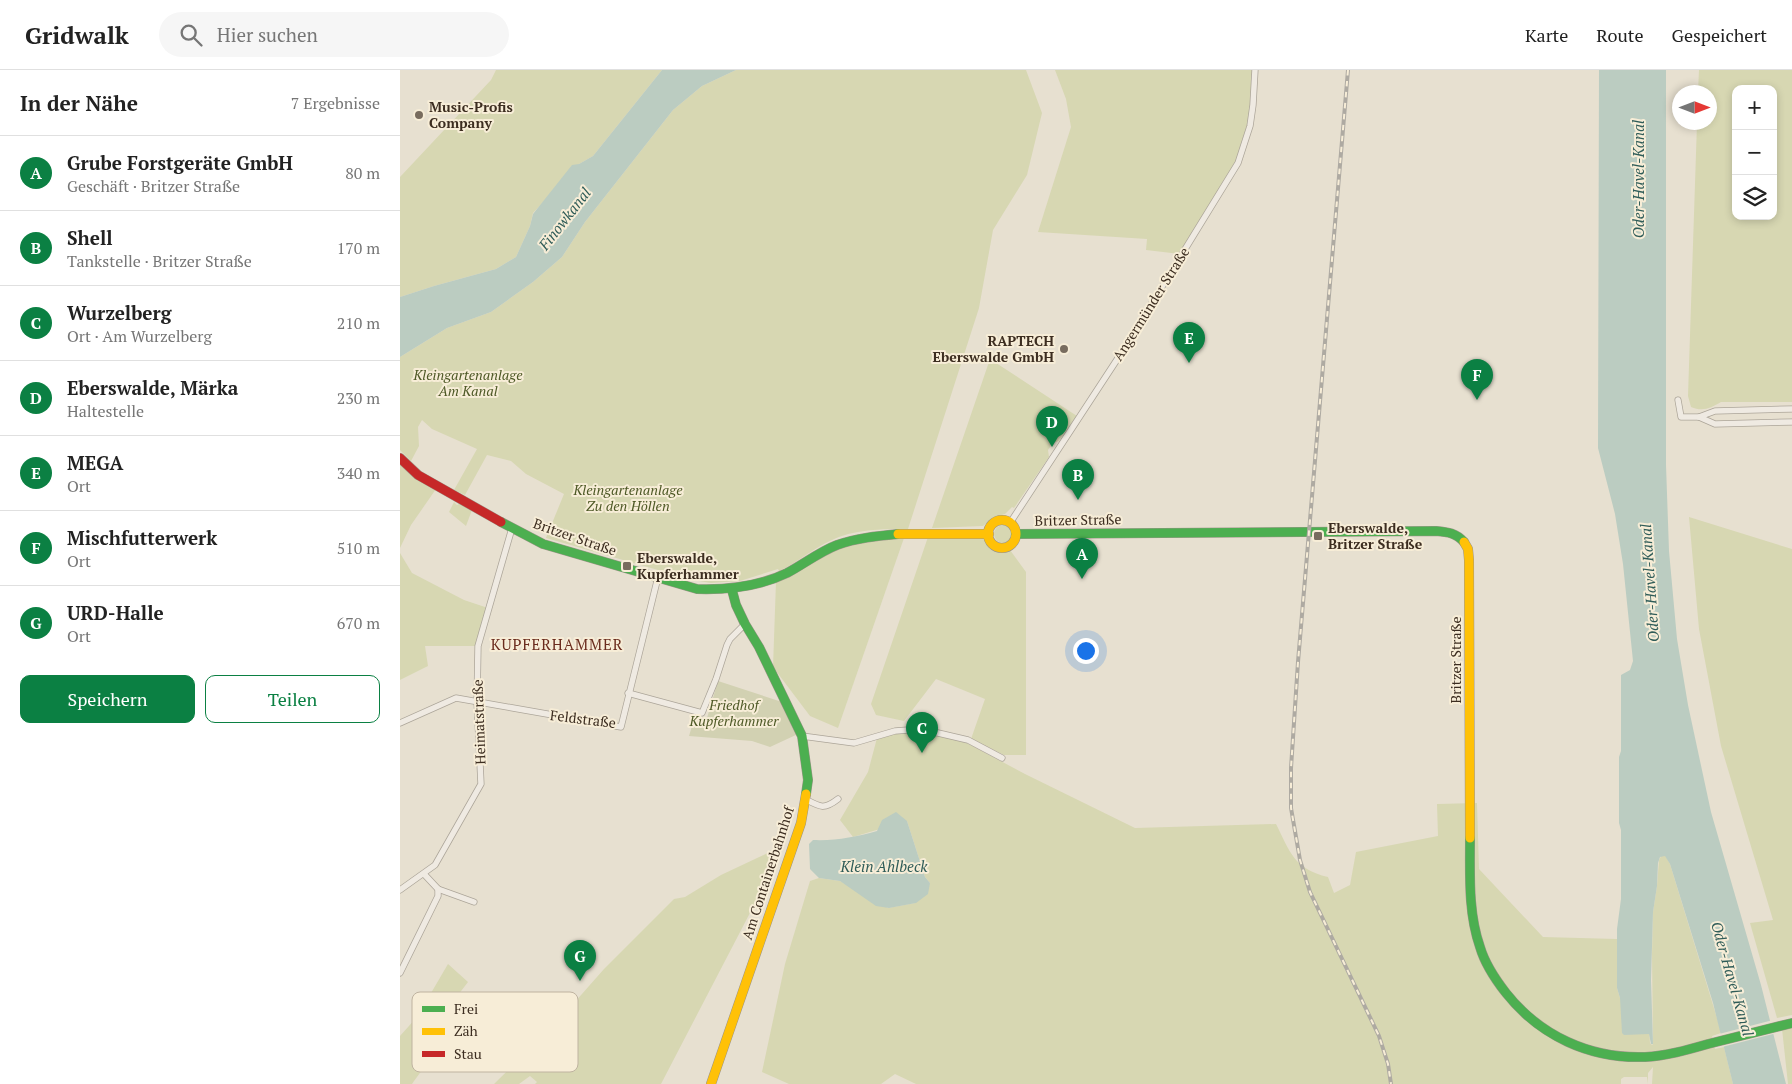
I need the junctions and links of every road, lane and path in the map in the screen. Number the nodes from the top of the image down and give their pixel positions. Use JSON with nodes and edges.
{"nodes":[{"id":1,"x":1255,"y":70,"type":"edge"},
{"id":2,"x":1678,"y":400,"type":"dead end"},
{"id":3,"x":1792,"y":409,"type":"edge"},
{"id":4,"x":1715,"y":411,"type":"junction"},
{"id":5,"x":1700,"y":417,"type":"junction"},
{"id":6,"x":1792,"y":422,"type":"edge"},
{"id":7,"x":1715,"y":424,"type":"junction"},
{"id":8,"x":400,"y":458,"type":"edge"},
{"id":9,"x":1010,"y":522,"type":"junction"},
{"id":10,"x":512,"y":528,"type":"junction"},
{"id":11,"x":989,"y":534,"type":"junction"},
{"id":12,"x":1016,"y":534,"type":"junction"},
{"id":13,"x":658,"y":578,"type":"junction"},
{"id":14,"x":732,"y":590,"type":"junction"},
{"id":15,"x":746,"y":624,"type":"junction"},
{"id":16,"x":628,"y":693,"type":"junction"},
{"id":17,"x":477,"y":702,"type":"junction"},
{"id":18,"x":400,"y":723,"type":"edge"},
{"id":19,"x":802,"y":736,"type":"junction"},
{"id":20,"x":1002,"y":758,"type":"dead end"},
{"id":21,"x":805,"y":799,"type":"junction"},
{"id":22,"x":838,"y":799,"type":"dead end"},
{"id":23,"x":424,"y":874,"type":"junction"},
{"id":24,"x":438,"y":889,"type":"junction"},
{"id":25,"x":400,"y":890,"type":"edge"},
{"id":26,"x":474,"y":902,"type":"dead end"},
{"id":27,"x":400,"y":973,"type":"edge"},
{"id":28,"x":1792,"y":1023,"type":"edge"},
{"id":29,"x":711,"y":1084,"type":"edge"}],
"edges":[{"from":1,"to":9,"type":"street","name":"Angermünder Straße"},
{"from":2,"to":5,"type":"street"},
{"from":3,"to":4,"type":"street"},
{"from":4,"to":5,"type":"street"},
{"from":4,"to":7,"type":"street"},
{"from":5,"to":7,"type":"street"},
{"from":6,"to":7,"type":"street"},
{"from":8,"to":10,"type":"main road","name":"Britzer Straße"},
{"from":9,"to":11,"type":"main road"},
{"from":9,"to":12,"type":"main road","name":"Britzer Straße"},
{"from":10,"to":13,"type":"main road","name":"Britzer Straße"},
{"from":10,"to":17,"type":"street","name":"Heimatstraße"},
{"from":11,"to":12,"type":"main road","name":"Britzer Straße"},
{"from":11,"to":14,"type":"main road","name":"Britzer Straße"},
{"from":12,"to":28,"type":"main road","name":"Britzer Straße"},
{"from":13,"to":14,"type":"main road","name":"Britzer Straße"},
{"from":13,"to":16,"type":"street","name":"Feldstraße"},
{"from":14,"to":15,"type":"main road","name":"Am Containerbahnhof"},
{"from":15,"to":16,"type":"street"},
{"from":15,"to":19,"type":"main road","name":"Am Containerbahnhof"},
{"from":16,"to":17,"type":"street","name":"Feldstraße"},
{"from":17,"to":18,"type":"street","name":"Feldstraße"},
{"from":17,"to":23,"type":"street","name":"Heimatstraße"},
{"from":19,"to":20,"type":"street"},
{"from":19,"to":21,"type":"main road","name":"Am Containerbahnhof"},
{"from":21,"to":22,"type":"street"},
{"from":21,"to":29,"type":"main road","name":"Am Containerbahnhof"},
{"from":23,"to":24,"type":"street"},
{"from":23,"to":25,"type":"street","name":"Heimatstraße"},
{"from":24,"to":26,"type":"street"},
{"from":24,"to":27,"type":"street"}]}
